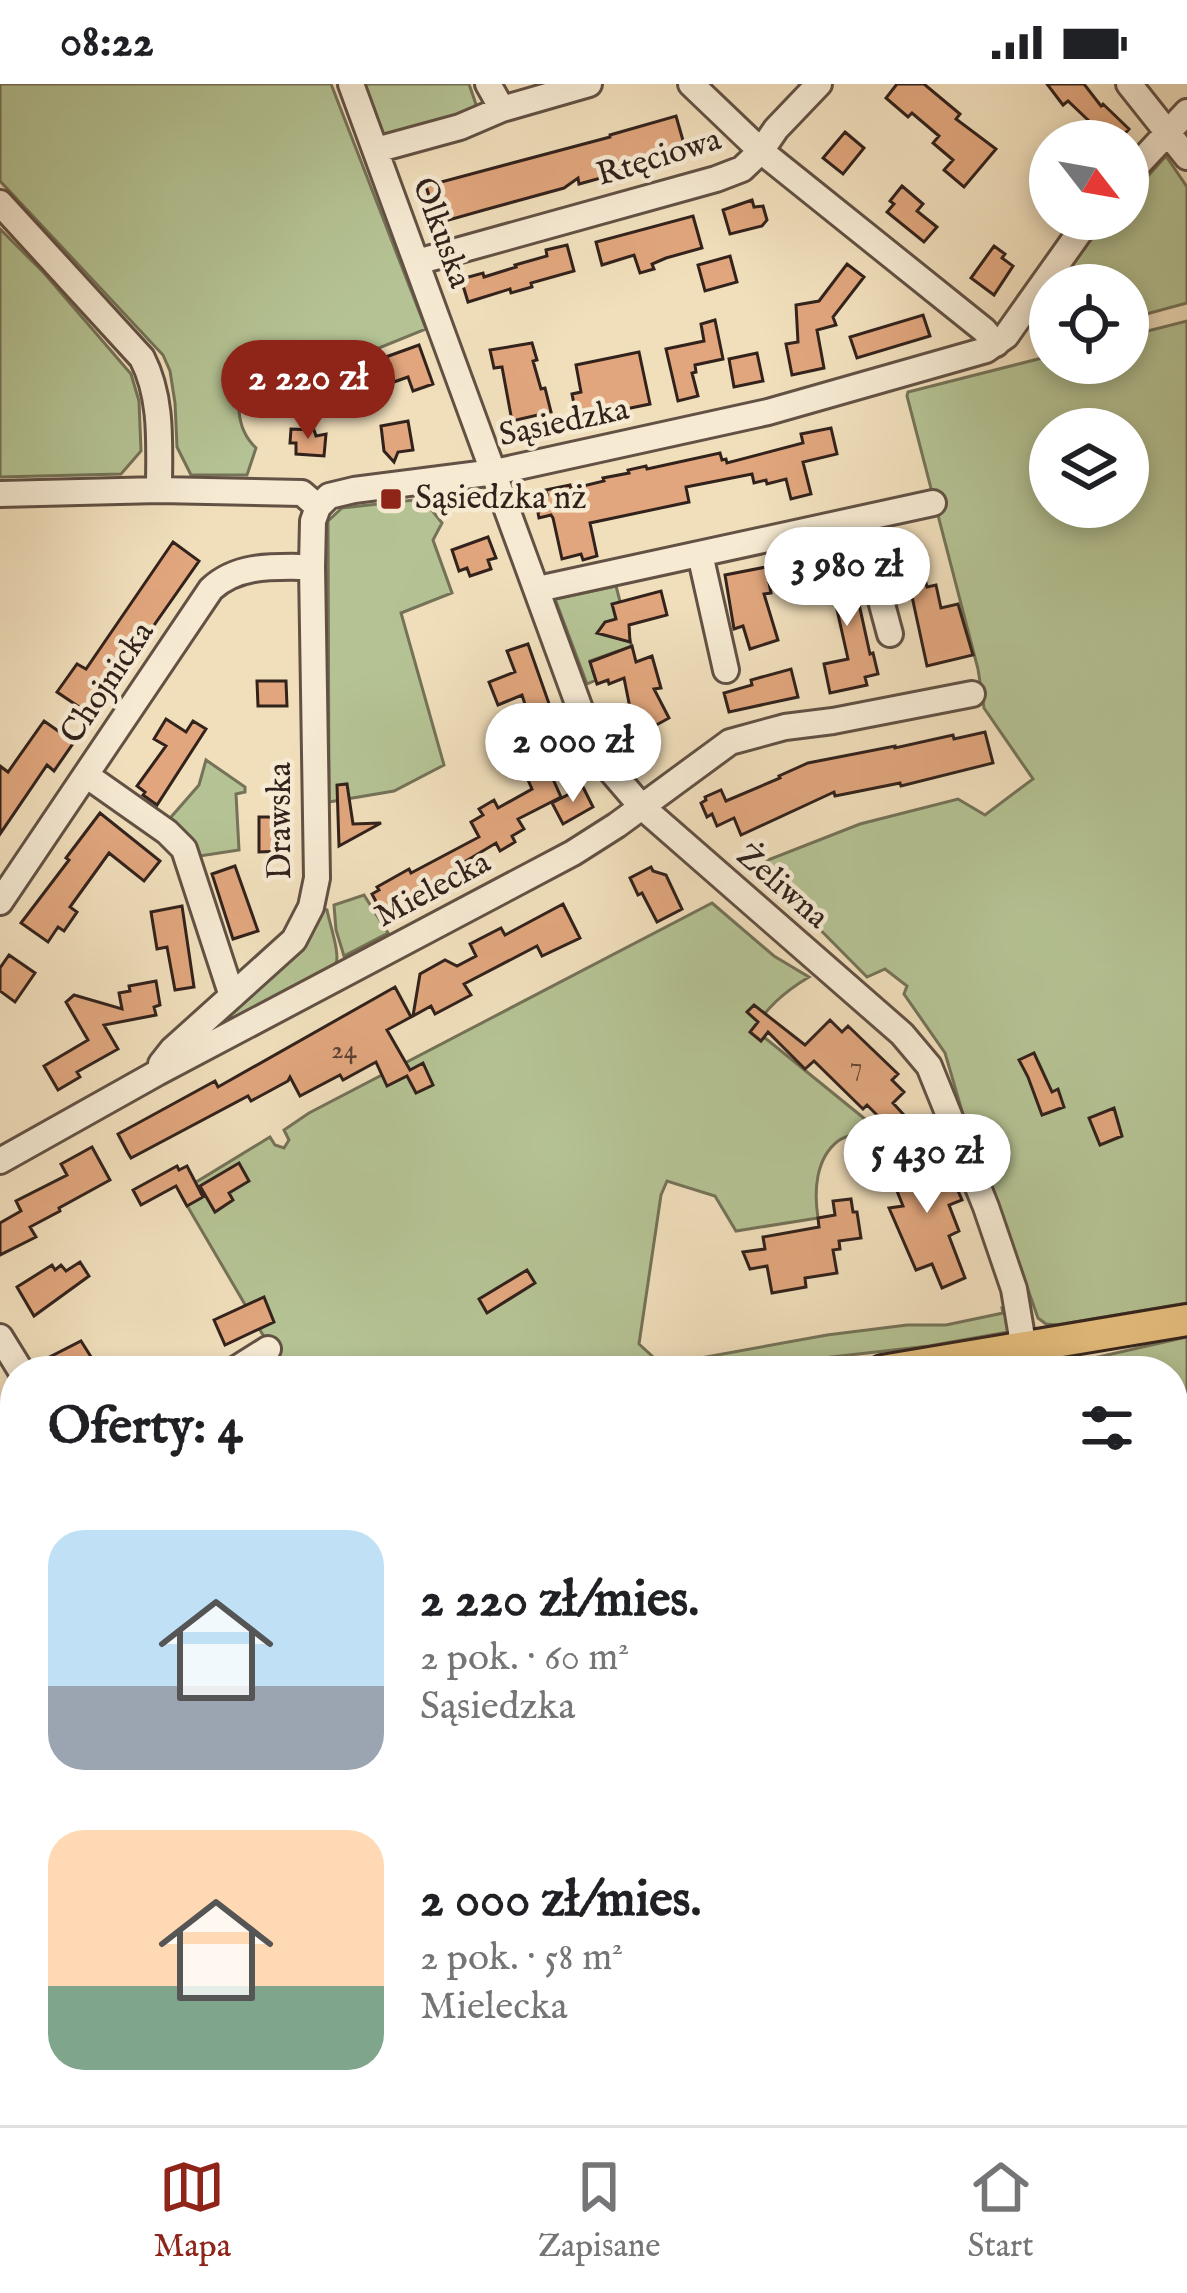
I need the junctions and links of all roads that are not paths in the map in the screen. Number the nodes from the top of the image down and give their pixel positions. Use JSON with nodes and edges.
{"nodes":[{"id":1,"x":351,"y":84,"type":"edge"},
{"id":2,"x":488,"y":84,"type":"edge"},
{"id":3,"x":589,"y":84,"type":"edge"},
{"id":4,"x":691,"y":84,"type":"edge"},
{"id":5,"x":819,"y":84,"type":"edge"},
{"id":6,"x":1129,"y":84,"type":"edge"},
{"id":7,"x":502,"y":109,"type":"junction"},
{"id":8,"x":1187,"y":112,"type":"edge"},
{"id":9,"x":1168,"y":132,"type":"junction"},
{"id":10,"x":376,"y":150,"type":"junction"},
{"id":11,"x":761,"y":151,"type":"junction"},
{"id":12,"x":1149,"y":153,"type":"edge"},
{"id":13,"x":1187,"y":157,"type":"edge"},
{"id":14,"x":0,"y":203,"type":"edge"},
{"id":15,"x":1072,"y":240,"type":"edge"},
{"id":16,"x":417,"y":262,"type":"junction"},
{"id":17,"x":997,"y":344,"type":"junction"},
{"id":18,"x":495,"y":472,"type":"junction"},
{"id":19,"x":159,"y":490,"type":"junction"},
{"id":20,"x":0,"y":494,"type":"edge"},
{"id":21,"x":933,"y":503,"type":"dead end"},
{"id":22,"x":318,"y":506,"type":"junction"},
{"id":23,"x":860,"y":519,"type":"junction"},
{"id":24,"x":700,"y":554,"type":"junction"},
{"id":25,"x":312,"y":567,"type":"junction"},
{"id":26,"x":538,"y":589,"type":"junction"},
{"id":27,"x":890,"y":634,"type":"dead end"},
{"id":28,"x":726,"y":670,"type":"dead end"},
{"id":29,"x":972,"y":694,"type":"dead end"},
{"id":30,"x":86,"y":775,"type":"junction"},
{"id":31,"x":641,"y":806,"type":"junction"},
{"id":32,"x":0,"y":902,"type":"edge"},
{"id":33,"x":232,"y":996,"type":"junction"},
{"id":34,"x":157,"y":1073,"type":"junction"},
{"id":35,"x":0,"y":1161,"type":"edge"},
{"id":36,"x":1187,"y":1320,"type":"edge"},
{"id":37,"x":268,"y":1349,"type":"dead end"},
{"id":38,"x":257,"y":1356,"type":"edge"},
{"id":39,"x":1022,"y":1356,"type":"edge"},
{"id":40,"x":1035,"y":1356,"type":"edge"}],
"edges":[{"from":1,"to":10,"type":"street","name":"Olkuska"},
{"from":2,"to":7,"type":"street"},
{"from":3,"to":7,"type":"street"},
{"from":4,"to":11,"type":"street"},
{"from":5,"to":11,"type":"street"},
{"from":6,"to":9,"type":"street"},
{"from":7,"to":10,"type":"street"},
{"from":8,"to":9,"type":"street"},
{"from":9,"to":12,"type":"street"},
{"from":9,"to":13,"type":"street"},
{"from":10,"to":16,"type":"street","name":"Olkuska"},
{"from":11,"to":16,"type":"street","name":"Rtęciowa"},
{"from":11,"to":17,"type":"street","name":"Rtęciowa"},
{"from":14,"to":19,"type":"street"},
{"from":15,"to":17,"type":"street"},
{"from":16,"to":18,"type":"street","name":"Olkuska"},
{"from":17,"to":18,"type":"street","name":"Sąsiedzka"},
{"from":18,"to":22,"type":"street","name":"Sąsiedzka"},
{"from":18,"to":26,"type":"street","name":"Żeliwna"},
{"from":19,"to":20,"type":"street"},
{"from":19,"to":22,"type":"street"},
{"from":21,"to":23,"type":"street"},
{"from":22,"to":25,"type":"street","name":"Drawska"},
{"from":23,"to":24,"type":"street"},
{"from":23,"to":27,"type":"street"},
{"from":24,"to":26,"type":"street"},
{"from":24,"to":28,"type":"street"},
{"from":25,"to":30,"type":"street","name":"Chojnicka"},
{"from":25,"to":33,"type":"street","name":"Drawska"},
{"from":26,"to":31,"type":"street","name":"Żeliwna"},
{"from":29,"to":31,"type":"street","name":"Mielecka"},
{"from":30,"to":32,"type":"street","name":"Chojnicka"},
{"from":30,"to":33,"type":"street"},
{"from":31,"to":34,"type":"street","name":"Mielecka"},
{"from":31,"to":39,"type":"street","name":"Żeliwna"},
{"from":33,"to":34,"type":"street","name":"Drawska"},
{"from":34,"to":35,"type":"street","name":"Mielecka"},
{"from":36,"to":40,"type":"main road"},
{"from":37,"to":38,"type":"street"}]}
